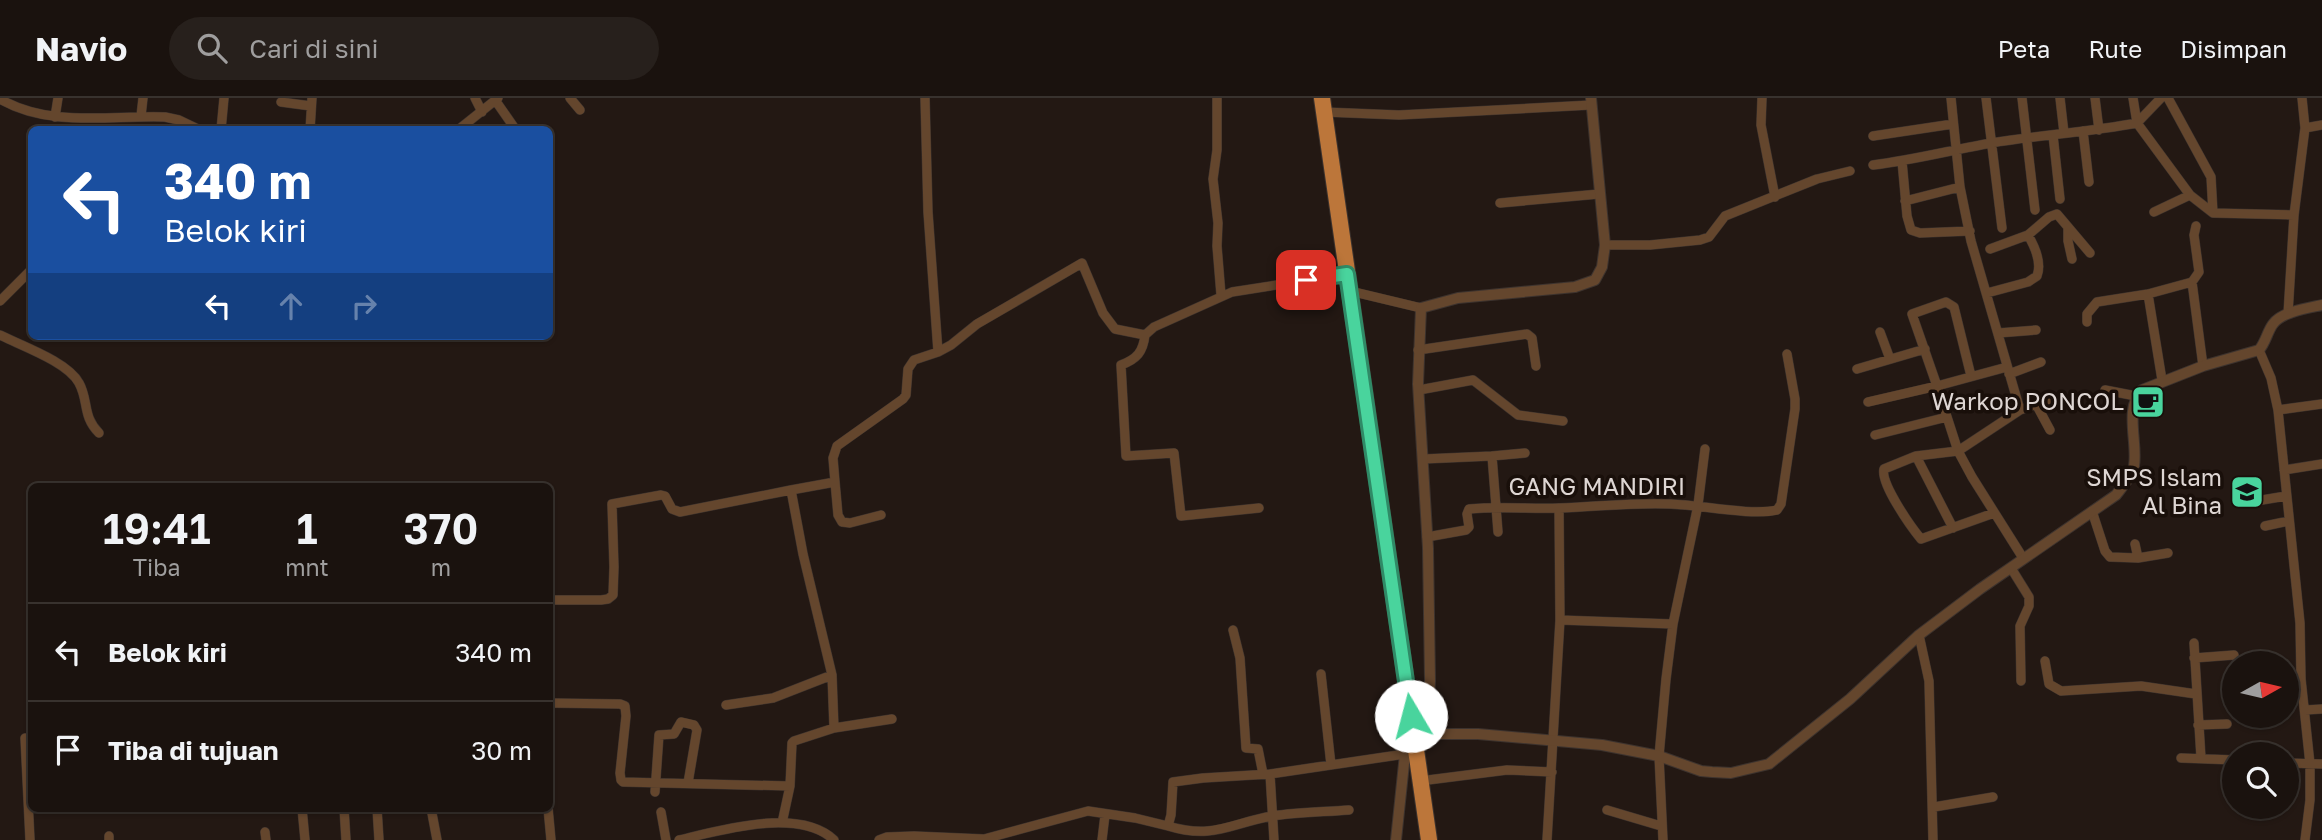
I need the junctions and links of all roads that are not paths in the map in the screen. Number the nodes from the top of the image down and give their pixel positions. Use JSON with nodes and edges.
{"nodes":[{"id":1,"x":58,"y":98,"type":"edge"},
{"id":2,"x":143,"y":98,"type":"edge"},
{"id":3,"x":224,"y":98,"type":"edge"},
{"id":4,"x":475,"y":98,"type":"edge"},
{"id":5,"x":570,"y":98,"type":"edge"},
{"id":6,"x":925,"y":98,"type":"edge"},
{"id":7,"x":1217,"y":98,"type":"edge"},
{"id":8,"x":1762,"y":98,"type":"edge"},
{"id":9,"x":1951,"y":98,"type":"edge"},
{"id":10,"x":1986,"y":98,"type":"edge"},
{"id":11,"x":2022,"y":98,"type":"edge"},
{"id":12,"x":2060,"y":98,"type":"edge"},
{"id":13,"x":2095,"y":98,"type":"edge"},
{"id":14,"x":2133,"y":98,"type":"edge"},
{"id":15,"x":2161,"y":98,"type":"edge"},
{"id":16,"x":2168,"y":98,"type":"edge"},
{"id":17,"x":2302,"y":98,"type":"edge"},
{"id":18,"x":497,"y":99,"type":"edge"},
{"id":19,"x":5,"y":100,"type":"edge"},
{"id":20,"x":1591,"y":101,"type":"edge"},
{"id":21,"x":281,"y":102,"type":"dead end"},
{"id":22,"x":311,"y":102,"type":"edge"},
{"id":23,"x":1323,"y":105,"type":"edge"},
{"id":24,"x":580,"y":110,"type":"dead end"},
{"id":25,"x":482,"y":112,"type":"junction"},
{"id":26,"x":141,"y":116,"type":"junction"},
{"id":27,"x":55,"y":117,"type":"junction"},
{"id":28,"x":105,"y":118,"type":"junction"},
{"id":29,"x":2137,"y":123,"type":"junction"},
{"id":30,"x":1953,"y":124,"type":"junction"},
{"id":31,"x":2322,"y":125,"type":"edge"},
{"id":32,"x":102,"y":126,"type":"edge"},
{"id":33,"x":192,"y":126,"type":"edge"},
{"id":34,"x":221,"y":126,"type":"edge"},
{"id":35,"x":310,"y":126,"type":"edge"},
{"id":36,"x":463,"y":126,"type":"edge"},
{"id":37,"x":514,"y":126,"type":"edge"},
{"id":38,"x":2305,"y":128,"type":"junction"},
{"id":39,"x":2099,"y":130,"type":"junction"},
{"id":40,"x":2083,"y":131,"type":"junction"},
{"id":41,"x":2064,"y":133,"type":"junction"},
{"id":42,"x":2053,"y":135,"type":"junction"},
{"id":43,"x":1873,"y":136,"type":"dead end"},
{"id":44,"x":2026,"y":139,"type":"junction"},
{"id":45,"x":1990,"y":143,"type":"junction"},
{"id":46,"x":1956,"y":150,"type":"junction"},
{"id":47,"x":1902,"y":161,"type":"junction"},
{"id":48,"x":1873,"y":165,"type":"dead end"},
{"id":49,"x":1850,"y":171,"type":"dead end"},
{"id":50,"x":2090,"y":182,"type":"dead end"},
{"id":51,"x":1960,"y":187,"type":"junction"},
{"id":52,"x":1600,"y":194,"type":"junction"},
{"id":53,"x":2190,"y":195,"type":"junction"},
{"id":54,"x":1775,"y":197,"type":"junction"},
{"id":55,"x":2060,"y":199,"type":"dead end"},
{"id":56,"x":1905,"y":201,"type":"junction"},
{"id":57,"x":1500,"y":203,"type":"dead end"},
{"id":58,"x":2035,"y":210,"type":"dead end"},
{"id":59,"x":2154,"y":212,"type":"dead end"},
{"id":60,"x":2213,"y":213,"type":"junction"},
{"id":61,"x":2294,"y":215,"type":"junction"},
{"id":62,"x":2196,"y":226,"type":"dead end"},
{"id":63,"x":2068,"y":227,"type":"junction"},
{"id":64,"x":2002,"y":228,"type":"dead end"},
{"id":65,"x":1970,"y":231,"type":"junction"},
{"id":66,"x":2028,"y":235,"type":"junction"},
{"id":67,"x":1605,"y":245,"type":"junction"},
{"id":68,"x":1990,"y":248,"type":"dead end"},
{"id":69,"x":2090,"y":253,"type":"dead end"},
{"id":70,"x":2072,"y":259,"type":"dead end"},
{"id":71,"x":28,"y":273,"type":"edge"},
{"id":72,"x":1347,"y":274,"type":"junction"},
{"id":73,"x":2192,"y":282,"type":"junction"},
{"id":74,"x":1350,"y":291,"type":"junction"},
{"id":75,"x":1987,"y":293,"type":"junction"},
{"id":76,"x":2148,"y":294,"type":"junction"},
{"id":77,"x":1221,"y":295,"type":"junction"},
{"id":78,"x":0,"y":301,"type":"edge"},
{"id":79,"x":2322,"y":305,"type":"edge"},
{"id":80,"x":1420,"y":308,"type":"junction"},
{"id":81,"x":2288,"y":314,"type":"junction"},
{"id":82,"x":2087,"y":322,"type":"dead end"},
{"id":83,"x":2036,"y":330,"type":"dead end"},
{"id":84,"x":1880,"y":332,"type":"dead end"},
{"id":85,"x":1998,"y":333,"type":"junction"},
{"id":86,"x":0,"y":335,"type":"edge"},
{"id":87,"x":1145,"y":335,"type":"junction"},
{"id":88,"x":1925,"y":349,"type":"junction"},
{"id":89,"x":1418,"y":350,"type":"junction"},
{"id":90,"x":2259,"y":350,"type":"junction"},
{"id":91,"x":938,"y":352,"type":"junction"},
{"id":92,"x":1787,"y":354,"type":"dead end"},
{"id":93,"x":1889,"y":359,"type":"junction"},
{"id":94,"x":2041,"y":362,"type":"dead end"},
{"id":95,"x":1535,"y":366,"type":"dead end"},
{"id":96,"x":2203,"y":366,"type":"junction"},
{"id":97,"x":1857,"y":369,"type":"dead end"},
{"id":98,"x":2008,"y":370,"type":"junction"},
{"id":99,"x":1971,"y":376,"type":"junction"},
{"id":100,"x":2162,"y":380,"type":"junction"},
{"id":101,"x":1937,"y":386,"type":"junction"},
{"id":102,"x":1419,"y":390,"type":"junction"},
{"id":103,"x":2105,"y":390,"type":"dead end"},
{"id":104,"x":2136,"y":396,"type":"junction"},
{"id":105,"x":2050,"y":399,"type":"dead end"},
{"id":106,"x":1868,"y":401,"type":"dead end"},
{"id":107,"x":2036,"y":404,"type":"junction"},
{"id":108,"x":2322,"y":404,"type":"edge"},
{"id":109,"x":2020,"y":410,"type":"junction"},
{"id":110,"x":2278,"y":410,"type":"junction"},
{"id":111,"x":1947,"y":417,"type":"junction"},
{"id":112,"x":1563,"y":421,"type":"dead end"},
{"id":113,"x":2050,"y":430,"type":"dead end"},
{"id":114,"x":99,"y":433,"type":"dead end"},
{"id":115,"x":1875,"y":435,"type":"dead end"},
{"id":116,"x":1705,"y":449,"type":"dead end"},
{"id":117,"x":1958,"y":452,"type":"junction"},
{"id":118,"x":1525,"y":453,"type":"dead end"},
{"id":119,"x":1492,"y":456,"type":"junction"},
{"id":120,"x":1916,"y":456,"type":"junction"},
{"id":121,"x":1423,"y":460,"type":"junction"},
{"id":122,"x":2322,"y":464,"type":"edge"},
{"id":123,"x":2284,"y":470,"type":"junction"},
{"id":124,"x":835,"y":482,"type":"junction"},
{"id":125,"x":791,"y":491,"type":"junction"},
{"id":126,"x":2286,"y":496,"type":"junction"},
{"id":127,"x":2250,"y":502,"type":"dead end"},
{"id":128,"x":1698,"y":505,"type":"junction"},
{"id":129,"x":1497,"y":506,"type":"junction"},
{"id":130,"x":1259,"y":508,"type":"dead end"},
{"id":131,"x":1559,"y":508,"type":"junction"},
{"id":132,"x":2092,"y":511,"type":"junction"},
{"id":133,"x":1994,"y":513,"type":"junction"},
{"id":134,"x":881,"y":515,"type":"dead end"},
{"id":135,"x":2289,"y":521,"type":"junction"},
{"id":136,"x":2265,"y":526,"type":"dead end"},
{"id":137,"x":1953,"y":528,"type":"junction"},
{"id":138,"x":1498,"y":532,"type":"dead end"},
{"id":139,"x":1427,"y":537,"type":"junction"},
{"id":140,"x":2135,"y":544,"type":"dead end"},
{"id":141,"x":2168,"y":553,"type":"dead end"},
{"id":142,"x":2024,"y":558,"type":"junction"},
{"id":143,"x":2138,"y":558,"type":"junction"},
{"id":144,"x":2011,"y":568,"type":"junction"},
{"id":145,"x":553,"y":600,"type":"edge"},
{"id":146,"x":1560,"y":620,"type":"junction"},
{"id":147,"x":1672,"y":624,"type":"junction"},
{"id":148,"x":1233,"y":630,"type":"dead end"},
{"id":149,"x":1919,"y":635,"type":"junction"},
{"id":150,"x":2194,"y":643,"type":"dead end"},
{"id":151,"x":2222,"y":656,"type":"edge"},
{"id":152,"x":2194,"y":658,"type":"junction"},
{"id":153,"x":2045,"y":661,"type":"dead end"},
{"id":154,"x":1321,"y":674,"type":"dead end"},
{"id":155,"x":832,"y":675,"type":"junction"},
{"id":156,"x":2021,"y":681,"type":"dead end"},
{"id":157,"x":2196,"y":694,"type":"junction"},
{"id":158,"x":553,"y":703,"type":"edge"},
{"id":159,"x":726,"y":705,"type":"dead end"},
{"id":160,"x":2322,"y":709,"type":"edge"},
{"id":161,"x":2305,"y":710,"type":"junction"},
{"id":162,"x":892,"y":719,"type":"dead end"},
{"id":163,"x":2222,"y":724,"type":"edge"},
{"id":164,"x":2198,"y":725,"type":"junction"},
{"id":165,"x":834,"y":728,"type":"junction"},
{"id":166,"x":25,"y":738,"type":"dead end"},
{"id":167,"x":1554,"y":740,"type":"junction"},
{"id":168,"x":1414,"y":743,"type":"junction"},
{"id":169,"x":1659,"y":755,"type":"junction"},
{"id":170,"x":2181,"y":758,"type":"dead end"},
{"id":171,"x":2201,"y":758,"type":"junction"},
{"id":172,"x":2222,"y":759,"type":"edge"},
{"id":173,"x":2299,"y":764,"type":"edge"},
{"id":174,"x":2310,"y":764,"type":"junction"},
{"id":175,"x":2322,"y":764,"type":"edge"},
{"id":176,"x":1331,"y":765,"type":"junction"},
{"id":177,"x":1552,"y":772,"type":"junction"},
{"id":178,"x":1266,"y":774,"type":"junction"},
{"id":179,"x":28,"y":779,"type":"edge"},
{"id":180,"x":1420,"y":781,"type":"junction"},
{"id":181,"x":688,"y":783,"type":"junction"},
{"id":182,"x":790,"y":786,"type":"junction"},
{"id":183,"x":656,"y":787,"type":"junction"},
{"id":184,"x":1993,"y":797,"type":"dead end"},
{"id":185,"x":1934,"y":807,"type":"junction"},
{"id":186,"x":1349,"y":810,"type":"dead end"},
{"id":187,"x":1607,"y":810,"type":"dead end"},
{"id":188,"x":30,"y":812,"type":"edge"},
{"id":189,"x":302,"y":812,"type":"edge"},
{"id":190,"x":344,"y":812,"type":"edge"},
{"id":191,"x":377,"y":812,"type":"edge"},
{"id":192,"x":433,"y":812,"type":"edge"},
{"id":193,"x":548,"y":812,"type":"edge"},
{"id":194,"x":661,"y":812,"type":"dead end"},
{"id":195,"x":1105,"y":815,"type":"junction"},
{"id":196,"x":1273,"y":816,"type":"junction"},
{"id":197,"x":782,"y":823,"type":"junction"},
{"id":198,"x":1168,"y":826,"type":"junction"},
{"id":199,"x":1661,"y":826,"type":"junction"},
{"id":200,"x":30,"y":840,"type":"edge"},
{"id":201,"x":305,"y":840,"type":"edge"},
{"id":202,"x":346,"y":840,"type":"edge"},
{"id":203,"x":379,"y":840,"type":"edge"},
{"id":204,"x":437,"y":840,"type":"edge"},
{"id":205,"x":551,"y":840,"type":"edge"},
{"id":206,"x":666,"y":840,"type":"edge"},
{"id":207,"x":679,"y":840,"type":"edge"},
{"id":208,"x":834,"y":840,"type":"edge"},
{"id":209,"x":879,"y":840,"type":"edge"},
{"id":210,"x":1102,"y":840,"type":"edge"},
{"id":211,"x":1274,"y":840,"type":"edge"},
{"id":212,"x":1395,"y":840,"type":"edge"},
{"id":213,"x":1429,"y":840,"type":"edge"},
{"id":214,"x":1547,"y":840,"type":"edge"},
{"id":215,"x":1663,"y":840,"type":"edge"},
{"id":216,"x":1933,"y":840,"type":"edge"},
{"id":217,"x":2305,"y":840,"type":"edge"}],
"edges":[{"from":1,"to":27,"type":"street"},
{"from":2,"to":26,"type":"street"},
{"from":3,"to":34,"type":"street"},
{"from":4,"to":25,"type":"street"},
{"from":5,"to":24,"type":"street"},
{"from":6,"to":91,"type":"street"},
{"from":7,"to":77,"type":"street"},
{"from":8,"to":54,"type":"street"},
{"from":9,"to":30,"type":"street"},
{"from":10,"to":45,"type":"street"},
{"from":11,"to":44,"type":"street"},
{"from":12,"to":41,"type":"street"},
{"from":13,"to":39,"type":"street"},
{"from":14,"to":29,"type":"street"},
{"from":15,"to":29,"type":"street"},
{"from":16,"to":60,"type":"street"},
{"from":17,"to":38,"type":"street"},
{"from":18,"to":25,"type":"street"},
{"from":18,"to":37,"type":"street"},
{"from":19,"to":27,"type":"street"},
{"from":20,"to":23,"type":"street"},
{"from":20,"to":52,"type":"street"},
{"from":21,"to":22,"type":"street"},
{"from":22,"to":35,"type":"street"},
{"from":23,"to":72,"type":"highway"},
{"from":25,"to":36,"type":"street"},
{"from":26,"to":28,"type":"street"},
{"from":26,"to":33,"type":"street"},
{"from":27,"to":28,"type":"street"},
{"from":28,"to":32,"type":"street"},
{"from":29,"to":39,"type":"street"},
{"from":29,"to":53,"type":"street"},
{"from":30,"to":43,"type":"street"},
{"from":30,"to":46,"type":"street"},
{"from":31,"to":38,"type":"street"},
{"from":38,"to":61,"type":"street"},
{"from":39,"to":40,"type":"street"},
{"from":40,"to":41,"type":"street"},
{"from":40,"to":50,"type":"street"},
{"from":41,"to":42,"type":"street"},
{"from":42,"to":44,"type":"street"},
{"from":42,"to":55,"type":"street"},
{"from":44,"to":45,"type":"street"},
{"from":44,"to":58,"type":"street"},
{"from":45,"to":46,"type":"street"},
{"from":45,"to":64,"type":"street"},
{"from":46,"to":47,"type":"street"},
{"from":46,"to":51,"type":"street"},
{"from":47,"to":48,"type":"street"},
{"from":47,"to":56,"type":"street"},
{"from":49,"to":54,"type":"street"},
{"from":51,"to":56,"type":"street"},
{"from":51,"to":65,"type":"street"},
{"from":52,"to":57,"type":"street"},
{"from":52,"to":67,"type":"street"},
{"from":53,"to":59,"type":"street"},
{"from":53,"to":60,"type":"street"},
{"from":54,"to":67,"type":"street"},
{"from":56,"to":65,"type":"street"},
{"from":60,"to":61,"type":"street"},
{"from":61,"to":81,"type":"street"},
{"from":62,"to":73,"type":"street"},
{"from":63,"to":66,"type":"street"},
{"from":63,"to":69,"type":"street"},
{"from":63,"to":70,"type":"street"},
{"from":65,"to":75,"type":"street"},
{"from":66,"to":68,"type":"street"},
{"from":66,"to":75,"type":"street"},
{"from":67,"to":80,"type":"street"},
{"from":71,"to":78,"type":"street"},
{"from":72,"to":74,"type":"highway"},
{"from":72,"to":77,"type":"street"},
{"from":73,"to":76,"type":"street"},
{"from":73,"to":96,"type":"street"},
{"from":74,"to":80,"type":"street"},
{"from":74,"to":168,"type":"highway"},
{"from":75,"to":85,"type":"street"},
{"from":76,"to":82,"type":"street"},
{"from":76,"to":100,"type":"street"},
{"from":77,"to":87,"type":"street"},
{"from":79,"to":81,"type":"street"},
{"from":80,"to":89,"type":"street"},
{"from":81,"to":90,"type":"street"},
{"from":83,"to":85,"type":"street"},
{"from":84,"to":93,"type":"street"},
{"from":85,"to":98,"type":"street"},
{"from":86,"to":114,"type":"street"},
{"from":87,"to":91,"type":"street"},
{"from":87,"to":130,"type":"street"},
{"from":88,"to":93,"type":"street"},
{"from":88,"to":99,"type":"street"},
{"from":88,"to":101,"type":"street"},
{"from":89,"to":95,"type":"street"},
{"from":89,"to":102,"type":"street"},
{"from":90,"to":96,"type":"street"},
{"from":90,"to":110,"type":"street"},
{"from":91,"to":124,"type":"street"},
{"from":92,"to":128,"type":"street","name":"GANG MANDIRI"},
{"from":93,"to":97,"type":"street"},
{"from":94,"to":98,"type":"street"},
{"from":96,"to":100,"type":"street"},
{"from":98,"to":99,"type":"street"},
{"from":98,"to":109,"type":"street"},
{"from":99,"to":101,"type":"street"},
{"from":100,"to":104,"type":"street"},
{"from":101,"to":106,"type":"street"},
{"from":101,"to":111,"type":"street"},
{"from":102,"to":112,"type":"street"},
{"from":102,"to":121,"type":"street"},
{"from":103,"to":104,"type":"street"},
{"from":104,"to":132,"type":"street"},
{"from":105,"to":107,"type":"street"},
{"from":107,"to":109,"type":"street"},
{"from":107,"to":113,"type":"street"},
{"from":108,"to":110,"type":"street"},
{"from":109,"to":117,"type":"street"},
{"from":110,"to":123,"type":"street"},
{"from":111,"to":115,"type":"street"},
{"from":111,"to":117,"type":"street"},
{"from":116,"to":128,"type":"street"},
{"from":117,"to":120,"type":"street"},
{"from":117,"to":133,"type":"street"},
{"from":118,"to":119,"type":"street"},
{"from":119,"to":121,"type":"street"},
{"from":119,"to":129,"type":"street"},
{"from":120,"to":137,"type":"street"},
{"from":120,"to":137,"type":"street"},
{"from":121,"to":139,"type":"street"},
{"from":122,"to":123,"type":"street"},
{"from":123,"to":126,"type":"street"},
{"from":124,"to":125,"type":"street"},
{"from":124,"to":134,"type":"street"},
{"from":125,"to":145,"type":"street"},
{"from":125,"to":155,"type":"street"},
{"from":126,"to":127,"type":"street"},
{"from":126,"to":135,"type":"street"},
{"from":128,"to":131,"type":"street","name":"GANG MANDIRI"},
{"from":128,"to":147,"type":"street"},
{"from":129,"to":131,"type":"street","name":"GANG MANDIRI"},
{"from":129,"to":138,"type":"street"},
{"from":129,"to":139,"type":"street","name":"GANG MANDIRI"},
{"from":131,"to":146,"type":"street"},
{"from":132,"to":142,"type":"street"},
{"from":132,"to":143,"type":"street"},
{"from":133,"to":137,"type":"street"},
{"from":133,"to":142,"type":"street"},
{"from":135,"to":136,"type":"street"},
{"from":135,"to":161,"type":"street"},
{"from":139,"to":168,"type":"street"},
{"from":140,"to":143,"type":"street"},
{"from":141,"to":143,"type":"street"},
{"from":142,"to":144,"type":"street"},
{"from":144,"to":149,"type":"street"},
{"from":144,"to":156,"type":"street"},
{"from":146,"to":147,"type":"street"},
{"from":146,"to":167,"type":"street"},
{"from":147,"to":169,"type":"street"},
{"from":148,"to":178,"type":"street"},
{"from":149,"to":169,"type":"street"},
{"from":149,"to":185,"type":"street"},
{"from":150,"to":152,"type":"street"},
{"from":151,"to":152,"type":"street"},
{"from":152,"to":157,"type":"street"},
{"from":153,"to":157,"type":"street"},
{"from":154,"to":176,"type":"street"},
{"from":155,"to":159,"type":"street"},
{"from":155,"to":165,"type":"street"},
{"from":157,"to":164,"type":"street"},
{"from":158,"to":183,"type":"street"},
{"from":160,"to":161,"type":"street"},
{"from":161,"to":174,"type":"street"},
{"from":162,"to":165,"type":"street"},
{"from":163,"to":164,"type":"street"},
{"from":164,"to":171,"type":"street"},
{"from":165,"to":182,"type":"street"},
{"from":166,"to":179,"type":"street"},
{"from":167,"to":168,"type":"street"},
{"from":167,"to":169,"type":"street"},
{"from":167,"to":177,"type":"street"},
{"from":168,"to":176,"type":"street"},
{"from":168,"to":180,"type":"highway"},
{"from":168,"to":212,"type":"street"},
{"from":169,"to":199,"type":"street"},
{"from":170,"to":171,"type":"street"},
{"from":171,"to":172,"type":"street"},
{"from":173,"to":174,"type":"street"},
{"from":174,"to":175,"type":"street"},
{"from":174,"to":217,"type":"street"},
{"from":176,"to":178,"type":"street"},
{"from":177,"to":180,"type":"street"},
{"from":177,"to":214,"type":"street"},
{"from":178,"to":196,"type":"street"},
{"from":178,"to":198,"type":"street"},
{"from":180,"to":213,"type":"highway"},
{"from":181,"to":182,"type":"street"},
{"from":181,"to":183,"type":"street"},
{"from":181,"to":183,"type":"street"},
{"from":182,"to":197,"type":"street"},
{"from":184,"to":185,"type":"street"},
{"from":185,"to":216,"type":"street"},
{"from":186,"to":196,"type":"street"},
{"from":187,"to":199,"type":"street"},
{"from":188,"to":200,"type":"street"},
{"from":189,"to":201,"type":"street"},
{"from":190,"to":202,"type":"street"},
{"from":191,"to":203,"type":"street"},
{"from":192,"to":204,"type":"street"},
{"from":193,"to":205,"type":"street"},
{"from":194,"to":206,"type":"street"},
{"from":195,"to":198,"type":"street"},
{"from":195,"to":209,"type":"street"},
{"from":195,"to":210,"type":"street"},
{"from":196,"to":198,"type":"street"},
{"from":196,"to":211,"type":"street"},
{"from":197,"to":207,"type":"street"},
{"from":197,"to":208,"type":"street"},
{"from":199,"to":215,"type":"street"}]}
